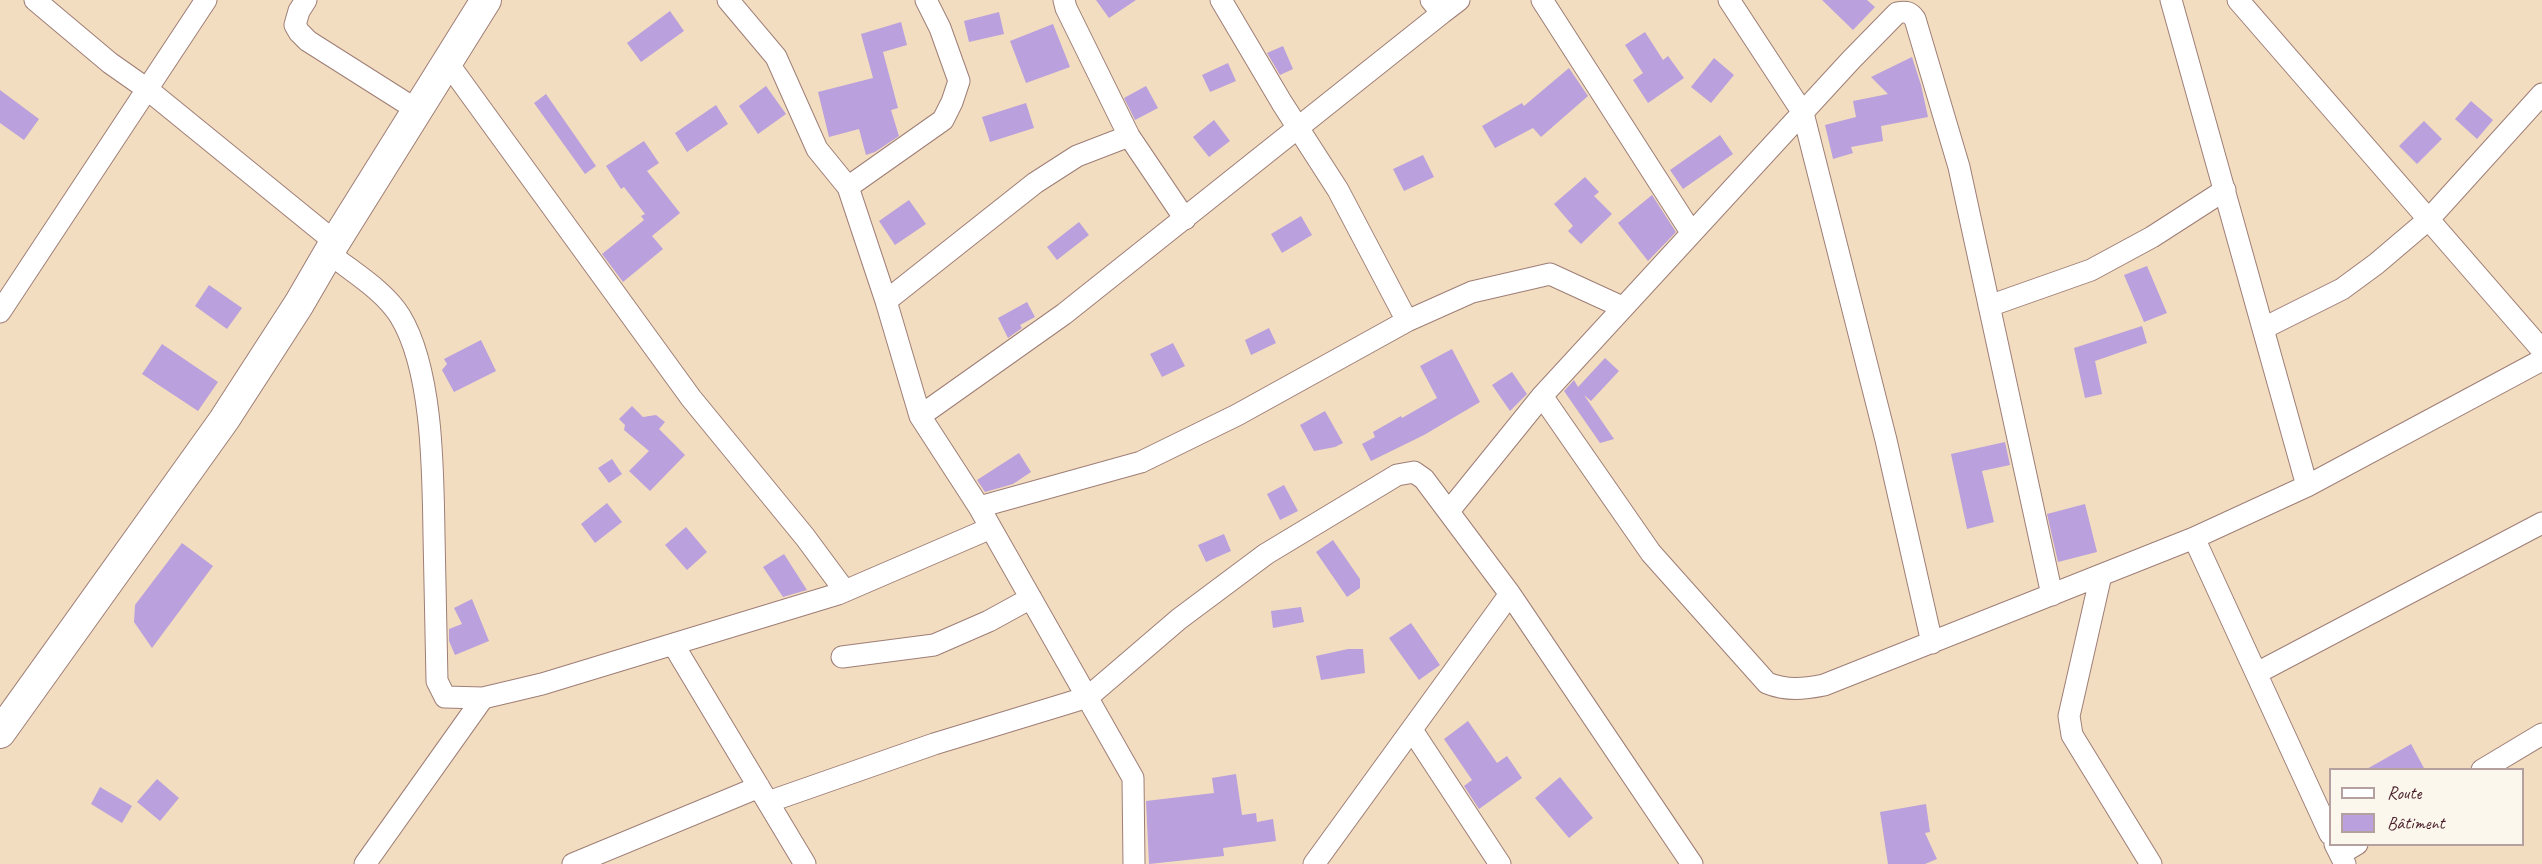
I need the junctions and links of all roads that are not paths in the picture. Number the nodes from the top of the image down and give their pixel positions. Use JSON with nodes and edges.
{"nodes":[{"id":1,"x":35,"y":0,"type":"edge"},
{"id":2,"x":206,"y":0,"type":"edge"},
{"id":3,"x":306,"y":0,"type":"edge"},
{"id":4,"x":486,"y":0,"type":"edge"},
{"id":5,"x":728,"y":0,"type":"edge"},
{"id":6,"x":927,"y":0,"type":"edge"},
{"id":7,"x":1064,"y":0,"type":"edge"},
{"id":8,"x":1221,"y":0,"type":"edge"},
{"id":9,"x":1459,"y":0,"type":"edge"},
{"id":10,"x":1542,"y":0,"type":"edge"},
{"id":11,"x":1729,"y":0,"type":"edge"},
{"id":12,"x":2171,"y":0,"type":"edge"},
{"id":13,"x":2238,"y":0,"type":"edge"},
{"id":14,"x":1436,"y":7,"type":"edge"},
{"id":15,"x":1897,"y":7,"type":"edge"},
{"id":16,"x":447,"y":62,"type":"junction"},
{"id":17,"x":147,"y":88,"type":"junction"},
{"id":18,"x":2542,"y":94,"type":"edge"},
{"id":19,"x":417,"y":110,"type":"junction"},
{"id":20,"x":1803,"y":113,"type":"junction"},
{"id":21,"x":1299,"y":127,"type":"junction"},
{"id":22,"x":1129,"y":136,"type":"junction"},
{"id":23,"x":848,"y":187,"type":"junction"},
{"id":24,"x":2225,"y":190,"type":"junction"},
{"id":25,"x":1185,"y":219,"type":"junction"},
{"id":26,"x":2429,"y":219,"type":"junction"},
{"id":27,"x":1691,"y":232,"type":"junction"},
{"id":28,"x":332,"y":248,"type":"junction"},
{"id":29,"x":886,"y":301,"type":"junction"},
{"id":30,"x":1989,"y":306,"type":"junction"},
{"id":31,"x":1622,"y":307,"type":"junction"},
{"id":32,"x":0,"y":312,"type":"edge"},
{"id":33,"x":1407,"y":321,"type":"junction"},
{"id":34,"x":2264,"y":328,"type":"junction"},
{"id":35,"x":2542,"y":350,"type":"edge"},
{"id":36,"x":2542,"y":360,"type":"edge"},
{"id":37,"x":1542,"y":396,"type":"junction"},
{"id":38,"x":920,"y":416,"type":"junction"},
{"id":39,"x":2307,"y":486,"type":"junction"},
{"id":40,"x":979,"y":507,"type":"junction"},
{"id":41,"x":1449,"y":511,"type":"junction"},
{"id":42,"x":2542,"y":523,"type":"edge"},
{"id":43,"x":991,"y":528,"type":"junction"},
{"id":44,"x":2194,"y":538,"type":"junction"},
{"id":45,"x":2102,"y":575,"type":"junction"},
{"id":46,"x":845,"y":591,"type":"junction"},
{"id":47,"x":1510,"y":594,"type":"junction"},
{"id":48,"x":2052,"y":595,"type":"junction"},
{"id":49,"x":1030,"y":598,"type":"junction"},
{"id":50,"x":1932,"y":643,"type":"junction"},
{"id":51,"x":673,"y":644,"type":"junction"},
{"id":52,"x":842,"y":657,"type":"dead end"},
{"id":53,"x":2257,"y":673,"type":"junction"},
{"id":54,"x":1088,"y":697,"type":"junction"},
{"id":55,"x":483,"y":698,"type":"junction"},
{"id":56,"x":1412,"y":730,"type":"junction"},
{"id":57,"x":0,"y":733,"type":"edge"},
{"id":58,"x":2542,"y":734,"type":"edge"},
{"id":59,"x":2485,"y":768,"type":"edge"},
{"id":60,"x":764,"y":794,"type":"junction"},
{"id":61,"x":2329,"y":830,"type":"edge"},
{"id":62,"x":365,"y":864,"type":"edge"},
{"id":63,"x":573,"y":864,"type":"edge"},
{"id":64,"x":805,"y":864,"type":"edge"},
{"id":65,"x":1134,"y":864,"type":"edge"},
{"id":66,"x":1314,"y":864,"type":"edge"},
{"id":67,"x":1500,"y":864,"type":"edge"},
{"id":68,"x":1692,"y":864,"type":"edge"},
{"id":69,"x":2151,"y":864,"type":"edge"}],
"edges":[{"from":1,"to":17,"type":"street"},
{"from":2,"to":17,"type":"street"},
{"from":3,"to":19,"type":"street"},
{"from":4,"to":16,"type":"main road"},
{"from":5,"to":23,"type":"street"},
{"from":6,"to":23,"type":"street"},
{"from":7,"to":22,"type":"street"},
{"from":8,"to":21,"type":"street"},
{"from":9,"to":14,"type":"street"},
{"from":10,"to":27,"type":"street"},
{"from":11,"to":20,"type":"street"},
{"from":12,"to":24,"type":"street"},
{"from":13,"to":26,"type":"street"},
{"from":14,"to":21,"type":"street"},
{"from":15,"to":20,"type":"street"},
{"from":15,"to":30,"type":"street"},
{"from":16,"to":19,"type":"main road"},
{"from":16,"to":46,"type":"street"},
{"from":17,"to":28,"type":"street"},
{"from":17,"to":32,"type":"street"},
{"from":18,"to":26,"type":"street"},
{"from":19,"to":28,"type":"main road"},
{"from":20,"to":27,"type":"street"},
{"from":20,"to":50,"type":"street"},
{"from":21,"to":25,"type":"street"},
{"from":21,"to":33,"type":"street"},
{"from":22,"to":25,"type":"street"},
{"from":22,"to":29,"type":"street"},
{"from":23,"to":29,"type":"street"},
{"from":24,"to":30,"type":"street"},
{"from":24,"to":34,"type":"street"},
{"from":25,"to":38,"type":"street"},
{"from":26,"to":34,"type":"street"},
{"from":26,"to":35,"type":"street"},
{"from":27,"to":31,"type":"street"},
{"from":28,"to":55,"type":"street"},
{"from":28,"to":57,"type":"main road"},
{"from":29,"to":38,"type":"street"},
{"from":30,"to":48,"type":"street"},
{"from":31,"to":33,"type":"street"},
{"from":31,"to":37,"type":"street"},
{"from":33,"to":40,"type":"street"},
{"from":34,"to":39,"type":"street"},
{"from":36,"to":39,"type":"street"},
{"from":37,"to":41,"type":"street"},
{"from":37,"to":50,"type":"street"},
{"from":38,"to":40,"type":"street"},
{"from":39,"to":44,"type":"street"},
{"from":40,"to":43,"type":"street"},
{"from":41,"to":47,"type":"street"},
{"from":41,"to":54,"type":"street"},
{"from":42,"to":53,"type":"street"},
{"from":43,"to":46,"type":"street"},
{"from":43,"to":49,"type":"street"},
{"from":44,"to":45,"type":"street"},
{"from":44,"to":53,"type":"street"},
{"from":45,"to":48,"type":"street"},
{"from":45,"to":69,"type":"street"},
{"from":46,"to":51,"type":"street"},
{"from":47,"to":56,"type":"street"},
{"from":47,"to":68,"type":"street"},
{"from":48,"to":50,"type":"street"},
{"from":49,"to":52,"type":"street"},
{"from":49,"to":54,"type":"street"},
{"from":51,"to":55,"type":"street"},
{"from":51,"to":60,"type":"street"},
{"from":53,"to":61,"type":"street"},
{"from":54,"to":60,"type":"street"},
{"from":54,"to":65,"type":"street"},
{"from":55,"to":62,"type":"street"},
{"from":56,"to":66,"type":"street"},
{"from":56,"to":67,"type":"street"},
{"from":58,"to":59,"type":"street"},
{"from":60,"to":63,"type":"street"},
{"from":60,"to":64,"type":"street"}]}
